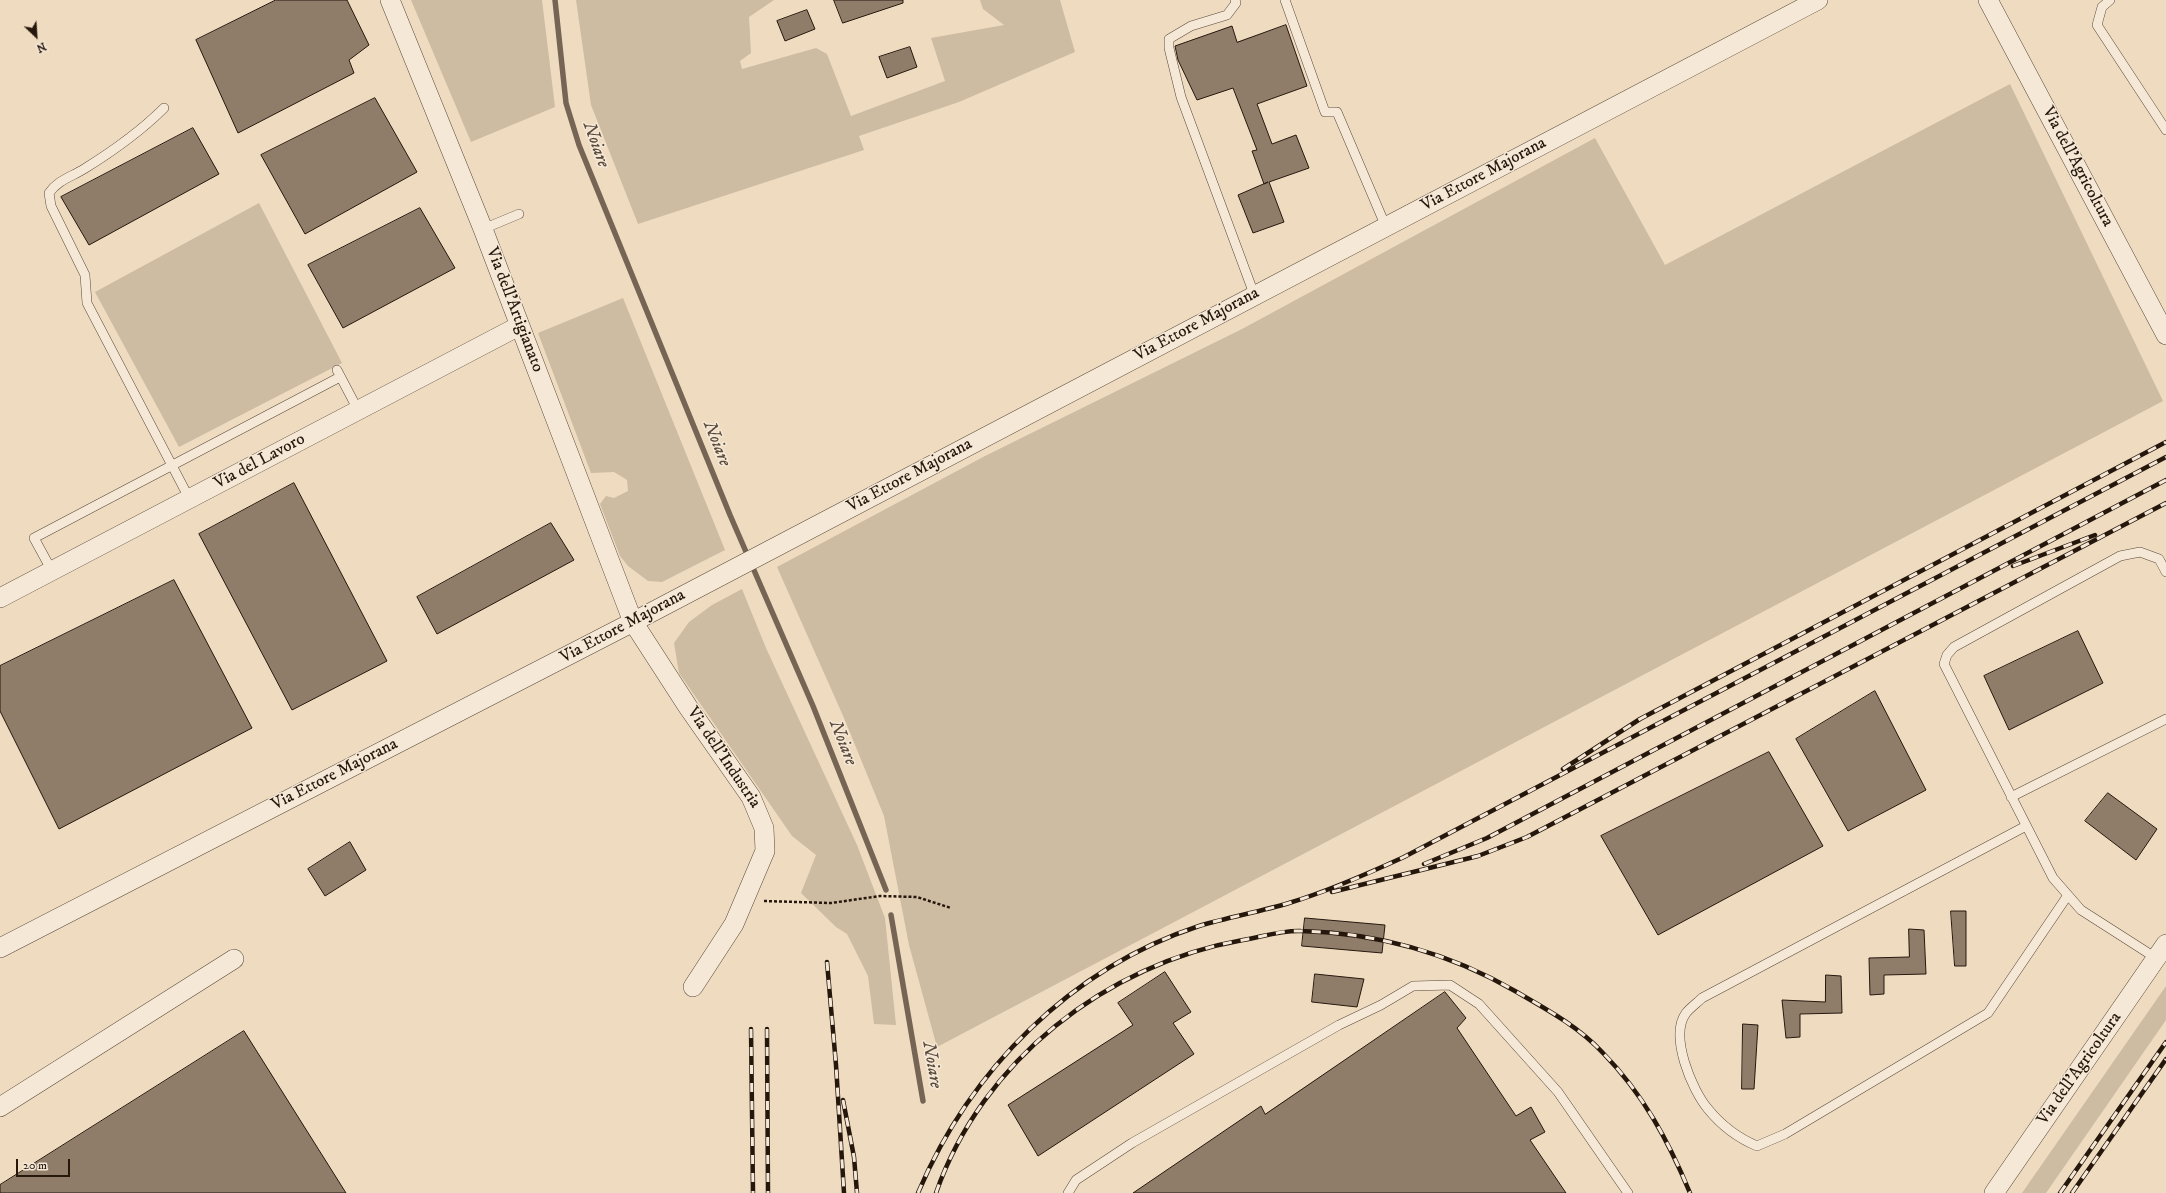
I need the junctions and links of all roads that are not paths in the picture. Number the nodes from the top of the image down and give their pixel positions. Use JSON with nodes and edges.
{"nodes":[{"id":1,"x":390,"y":0,"type":"edge"},
{"id":2,"x":1235,"y":0,"type":"edge"},
{"id":3,"x":1285,"y":0,"type":"edge"},
{"id":4,"x":1818,"y":0,"type":"edge"},
{"id":5,"x":1988,"y":0,"type":"edge"},
{"id":6,"x":2110,"y":0,"type":"edge"},
{"id":7,"x":164,"y":108,"type":"dead end"},
{"id":8,"x":2166,"y":130,"type":"edge"},
{"id":9,"x":519,"y":214,"type":"dead end"},
{"id":10,"x":1386,"y":227,"type":"junction"},
{"id":11,"x":483,"y":228,"type":"junction"},
{"id":12,"x":1254,"y":294,"type":"junction"},
{"id":13,"x":520,"y":326,"type":"junction"},
{"id":14,"x":2166,"y":335,"type":"edge"},
{"id":15,"x":358,"y":410,"type":"junction"},
{"id":16,"x":172,"y":466,"type":"junction"},
{"id":17,"x":189,"y":498,"type":"junction"},
{"id":18,"x":52,"y":571,"type":"junction"},
{"id":19,"x":2166,"y":572,"type":"edge"},
{"id":20,"x":0,"y":598,"type":"edge"},
{"id":21,"x":633,"y":622,"type":"junction"},
{"id":22,"x":2166,"y":719,"type":"edge"},
{"id":23,"x":2011,"y":797,"type":"junction"},
{"id":24,"x":2026,"y":826,"type":"junction"},
{"id":25,"x":2068,"y":895,"type":"junction"},
{"id":26,"x":0,"y":948,"type":"edge"},
{"id":27,"x":2161,"y":951,"type":"edge"},
{"id":28,"x":234,"y":959,"type":"dead end"},
{"id":29,"x":694,"y":987,"type":"dead end"},
{"id":30,"x":0,"y":1107,"type":"edge"},
{"id":31,"x":1068,"y":1193,"type":"edge"},
{"id":32,"x":1628,"y":1193,"type":"edge"},
{"id":33,"x":1994,"y":1193,"type":"edge"}],
"edges":[{"from":1,"to":11,"type":"street","name":"Via dell'Artigianato"},
{"from":2,"to":12,"type":"lane"},
{"from":3,"to":10,"type":"lane"},
{"from":4,"to":10,"type":"street","name":"Via Ettore Majorana"},
{"from":5,"to":14,"type":"street","name":"Via dell'Agricoltura"},
{"from":6,"to":8,"type":"lane"},
{"from":7,"to":16,"type":"lane"},
{"from":9,"to":11,"type":"lane"},
{"from":10,"to":12,"type":"street","name":"Via Ettore Majorana"},
{"from":11,"to":13,"type":"street","name":"Via dell'Artigianato"},
{"from":12,"to":21,"type":"street","name":"Via Ettore Majorana"},
{"from":13,"to":15,"type":"street","name":"Via del Lavoro"},
{"from":13,"to":21,"type":"street","name":"Via dell'Artigianato"},
{"from":15,"to":16,"type":"lane"},
{"from":15,"to":17,"type":"street","name":"Via del Lavoro"},
{"from":16,"to":17,"type":"lane"},
{"from":16,"to":18,"type":"lane"},
{"from":17,"to":18,"type":"street","name":"Via del Lavoro"},
{"from":18,"to":20,"type":"street","name":"Via del Lavoro"},
{"from":19,"to":23,"type":"lane"},
{"from":21,"to":26,"type":"street","name":"Via Ettore Majorana"},
{"from":21,"to":29,"type":"street","name":"Via dell'Industria"},
{"from":22,"to":23,"type":"lane"},
{"from":23,"to":24,"type":"lane"},
{"from":24,"to":25,"type":"lane"},
{"from":24,"to":25,"type":"lane"},
{"from":25,"to":27,"type":"lane"},
{"from":27,"to":33,"type":"street","name":"Via dell'Agricoltura"},
{"from":28,"to":30,"type":"street"},
{"from":31,"to":32,"type":"lane"}]}
